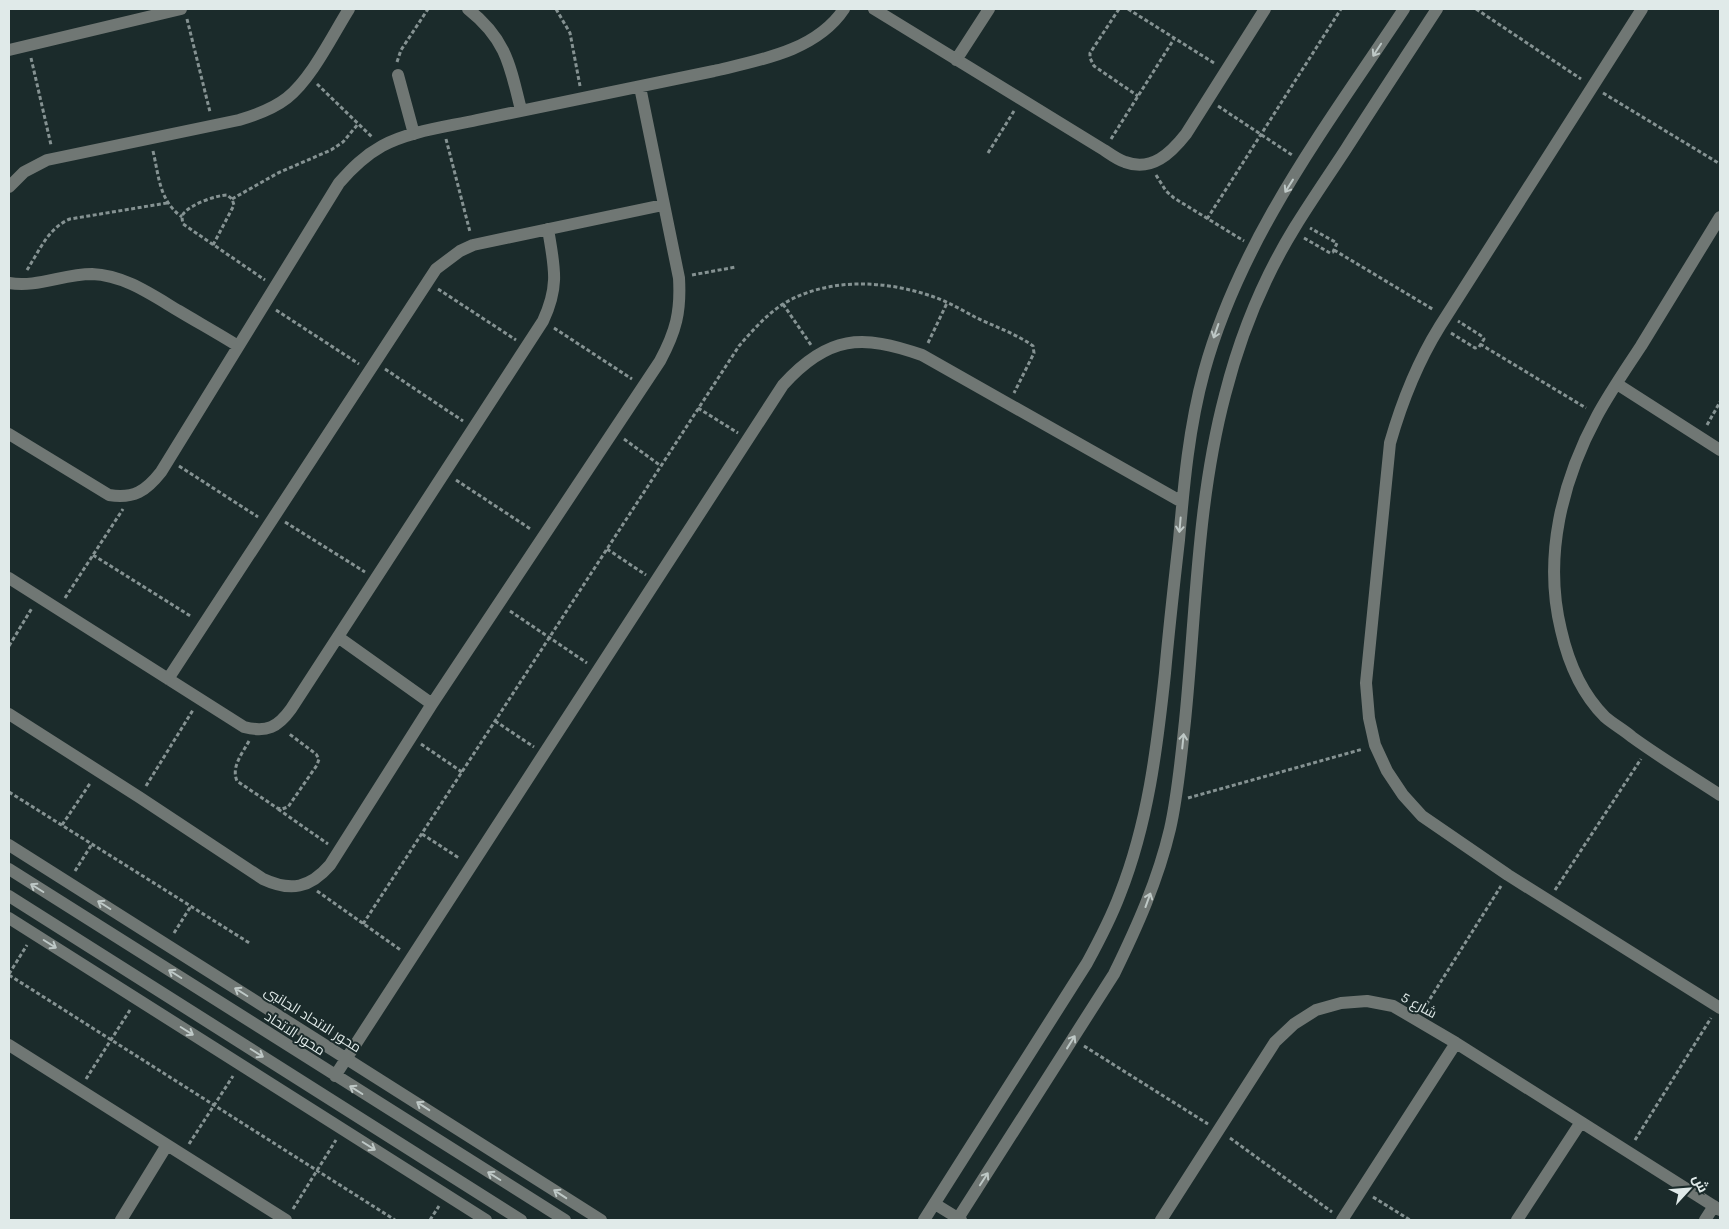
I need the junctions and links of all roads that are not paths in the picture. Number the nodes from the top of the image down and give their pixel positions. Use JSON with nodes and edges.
{"nodes":[{"id":1,"x":349,"y":9,"type":"edge"},
{"id":2,"x":468,"y":9,"type":"edge"},
{"id":3,"x":844,"y":9,"type":"edge"},
{"id":4,"x":874,"y":9,"type":"edge"},
{"id":5,"x":989,"y":9,"type":"edge"},
{"id":6,"x":1265,"y":9,"type":"edge"},
{"id":7,"x":1404,"y":9,"type":"edge"},
{"id":8,"x":1437,"y":9,"type":"edge"},
{"id":9,"x":1642,"y":9,"type":"edge"},
{"id":10,"x":184,"y":14,"type":"edge"},
{"id":11,"x":9,"y":50,"type":"edge"},
{"id":12,"x":956,"y":60,"type":"junction"},
{"id":13,"x":398,"y":75,"type":"road end"},
{"id":14,"x":640,"y":87,"type":"junction"},
{"id":15,"x":521,"y":110,"type":"junction"},
{"id":16,"x":414,"y":134,"type":"junction"},
{"id":17,"x":9,"y":187,"type":"edge"},
{"id":18,"x":663,"y":205,"type":"junction"},
{"id":19,"x":1720,"y":218,"type":"edge"},
{"id":20,"x":548,"y":229,"type":"junction"},
{"id":21,"x":13,"y":284,"type":"edge"},
{"id":22,"x":238,"y":346,"type":"junction"},
{"id":23,"x":1617,"y":384,"type":"junction"},
{"id":24,"x":9,"y":434,"type":"edge"},
{"id":25,"x":1720,"y":450,"type":"edge"},
{"id":26,"x":1182,"y":502,"type":"junction"},
{"id":27,"x":9,"y":578,"type":"edge"},
{"id":28,"x":338,"y":637,"type":"junction"},
{"id":29,"x":168,"y":679,"type":"junction"},
{"id":30,"x":432,"y":704,"type":"junction"},
{"id":31,"x":9,"y":714,"type":"edge"},
{"id":32,"x":1720,"y":795,"type":"edge"},
{"id":33,"x":9,"y":845,"type":"edge"},
{"id":34,"x":9,"y":870,"type":"edge"},
{"id":35,"x":9,"y":896,"type":"edge"},
{"id":36,"x":9,"y":918,"type":"edge"},
{"id":37,"x":1719,"y":1008,"type":"edge"},
{"id":38,"x":1456,"y":1044,"type":"junction"},
{"id":39,"x":9,"y":1045,"type":"edge"},
{"id":40,"x":347,"y":1058,"type":"junction"},
{"id":41,"x":335,"y":1076,"type":"junction"},
{"id":42,"x":1581,"y":1122,"type":"junction"},
{"id":43,"x":167,"y":1145,"type":"junction"},
{"id":44,"x":935,"y":1204,"type":"junction"},
{"id":45,"x":1717,"y":1208,"type":"edge"},
{"id":46,"x":289,"y":1216,"type":"edge"},
{"id":47,"x":121,"y":1220,"type":"edge"},
{"id":48,"x":486,"y":1220,"type":"edge"},
{"id":49,"x":521,"y":1220,"type":"edge"},
{"id":50,"x":565,"y":1220,"type":"edge"},
{"id":51,"x":601,"y":1220,"type":"edge"},
{"id":52,"x":924,"y":1220,"type":"edge"},
{"id":53,"x":959,"y":1220,"type":"edge"},
{"id":54,"x":1161,"y":1220,"type":"edge"},
{"id":55,"x":1342,"y":1220,"type":"edge"},
{"id":56,"x":1517,"y":1220,"type":"edge"},
{"id":57,"x":1705,"y":1220,"type":"edge"}],
"edges":[{"from":1,"to":17,"type":"street"},
{"from":2,"to":15,"type":"street"},
{"from":3,"to":14,"type":"street"},
{"from":4,"to":12,"type":"street"},
{"from":5,"to":12,"type":"street"},
{"from":6,"to":12,"type":"street"},
{"from":7,"to":26,"type":"street","one_way":true},
{"from":53,"to":8,"type":"street","one_way":true},
{"from":9,"to":37,"type":"street"},
{"from":10,"to":11,"type":"street"},
{"from":13,"to":16,"type":"street"},
{"from":14,"to":15,"type":"street"},
{"from":14,"to":18,"type":"street"},
{"from":15,"to":16,"type":"street"},
{"from":16,"to":22,"type":"street"},
{"from":18,"to":20,"type":"street"},
{"from":18,"to":30,"type":"street"},
{"from":19,"to":23,"type":"street"},
{"from":20,"to":28,"type":"street"},
{"from":20,"to":29,"type":"street"},
{"from":21,"to":22,"type":"street"},
{"from":22,"to":24,"type":"street"},
{"from":23,"to":25,"type":"street"},
{"from":23,"to":32,"type":"street"},
{"from":26,"to":40,"type":"street"},
{"from":26,"to":44,"type":"street","one_way":true},
{"from":27,"to":29,"type":"street"},
{"from":28,"to":29,"type":"street"},
{"from":28,"to":30,"type":"street"},
{"from":30,"to":31,"type":"street"},
{"from":40,"to":33,"type":"street","name":"محور الاتحاد الجانبى","one_way":true},
{"from":41,"to":34,"type":"street","name":"محور الاتحاد","one_way":true},
{"from":35,"to":49,"type":"street","one_way":true},
{"from":36,"to":48,"type":"street","one_way":true},
{"from":38,"to":42,"type":"street","name":"شارع 5"},
{"from":38,"to":54,"type":"street","name":"شارع 5"},
{"from":38,"to":55,"type":"street"},
{"from":39,"to":43,"type":"street"},
{"from":40,"to":41,"type":"street"},
{"from":51,"to":40,"type":"street","name":"محور الاتحاد الجانبى","one_way":true},
{"from":50,"to":41,"type":"street","name":"محور الاتحاد","one_way":true},
{"from":42,"to":45,"type":"street","name":"شارع 5"},
{"from":42,"to":56,"type":"street"},
{"from":43,"to":46,"type":"street"},
{"from":43,"to":47,"type":"street"},
{"from":44,"to":52,"type":"street"},
{"from":44,"to":53,"type":"street"},
{"from":45,"to":57,"type":"street"}]}
